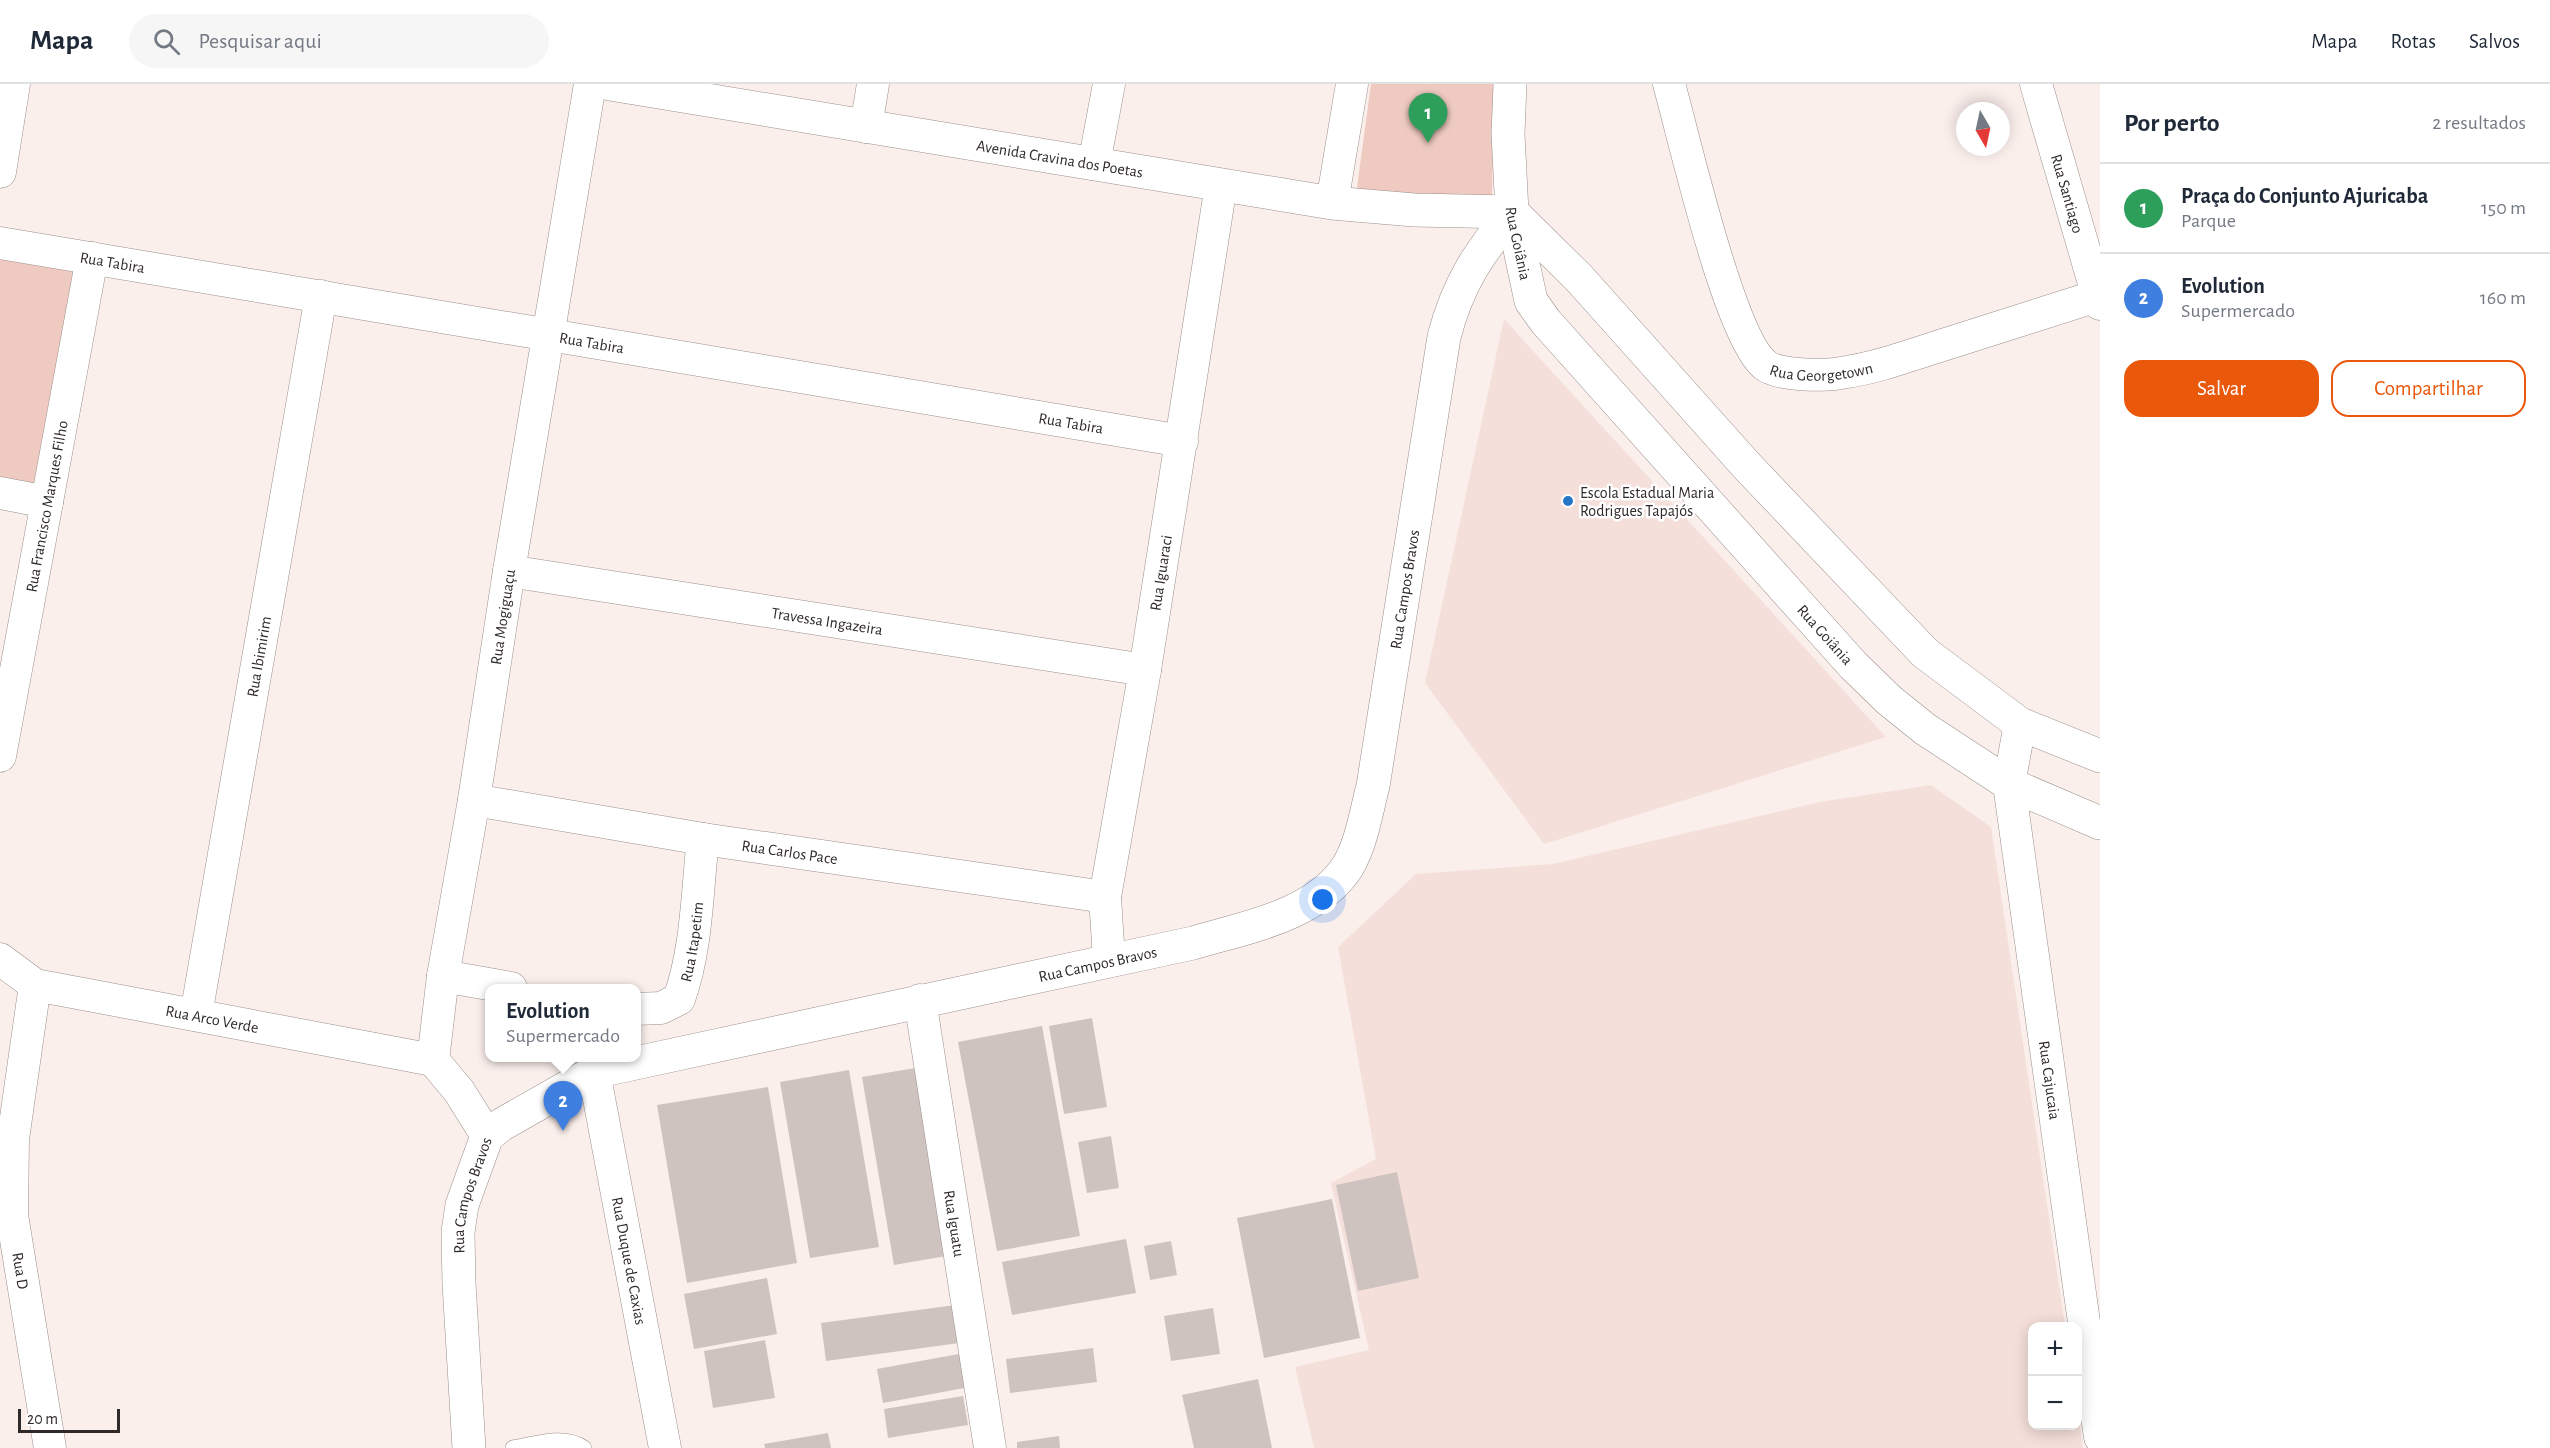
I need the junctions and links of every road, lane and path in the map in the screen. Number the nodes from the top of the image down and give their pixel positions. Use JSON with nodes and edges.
{"nodes":[{"id":1,"x":14,"y":84,"type":"edge"},
{"id":2,"x":590,"y":84,"type":"edge"},
{"id":3,"x":610,"y":84,"type":"edge"},
{"id":4,"x":873,"y":84,"type":"edge"},
{"id":5,"x":1109,"y":84,"type":"edge"},
{"id":6,"x":1352,"y":84,"type":"edge"},
{"id":7,"x":1510,"y":84,"type":"edge"},
{"id":8,"x":1670,"y":84,"type":"edge"},
{"id":9,"x":2036,"y":84,"type":"edge"},
{"id":10,"x":866,"y":126,"type":"junction"},
{"id":11,"x":1094,"y":164,"type":"junction"},
{"id":12,"x":0,"y":172,"type":"edge"},
{"id":13,"x":1221,"y":185,"type":"junction"},
{"id":14,"x":1332,"y":203,"type":"junction"},
{"id":15,"x":1512,"y":212,"type":"junction"},
{"id":16,"x":0,"y":243,"type":"edge"},
{"id":17,"x":92,"y":258,"type":"junction"},
{"id":18,"x":321,"y":296,"type":"junction"},
{"id":19,"x":2099,"y":300,"type":"edge"},
{"id":20,"x":550,"y":335,"type":"junction"},
{"id":21,"x":1182,"y":441,"type":"junction"},
{"id":22,"x":0,"y":494,"type":"edge"},
{"id":23,"x":47,"y":502,"type":"junction"},
{"id":24,"x":509,"y":571,"type":"junction"},
{"id":25,"x":1145,"y":670,"type":"junction"},
{"id":26,"x":2020,"y":724,"type":"junction"},
{"id":27,"x":0,"y":756,"type":"edge"},
{"id":28,"x":2100,"y":756,"type":"edge"},
{"id":29,"x":2009,"y":784,"type":"junction"},
{"id":30,"x":474,"y":800,"type":"junction"},
{"id":31,"x":2100,"y":823,"type":"edge"},
{"id":32,"x":703,"y":839,"type":"junction"},
{"id":33,"x":1105,"y":897,"type":"junction"},
{"id":34,"x":0,"y":959,"type":"edge"},
{"id":35,"x":1109,"y":960,"type":"junction"},
{"id":36,"x":443,"y":976,"type":"junction"},
{"id":37,"x":488,"y":984,"type":"edge"},
{"id":38,"x":34,"y":985,"type":"junction"},
{"id":39,"x":920,"y":1000,"type":"junction"},
{"id":40,"x":641,"y":1010,"type":"edge"},
{"id":41,"x":196,"y":1015,"type":"junction"},
{"id":42,"x":433,"y":1060,"type":"junction"},
{"id":43,"x":639,"y":1062,"type":"edge"},
{"id":44,"x":641,"y":1062,"type":"edge"},
{"id":45,"x":594,"y":1072,"type":"junction"},
{"id":46,"x":487,"y":1136,"type":"junction"},
{"id":47,"x":2100,"y":1437,"type":"edge"},
{"id":48,"x":50,"y":1448,"type":"edge"},
{"id":49,"x":469,"y":1448,"type":"edge"},
{"id":50,"x":513,"y":1448,"type":"edge"},
{"id":51,"x":584,"y":1448,"type":"edge"},
{"id":52,"x":665,"y":1448,"type":"edge"},
{"id":53,"x":990,"y":1448,"type":"edge"}],
"edges":[{"from":1,"to":12,"type":"street"},
{"from":2,"to":20,"type":"street","name":"Rua Mogiguaçu"},
{"from":3,"to":10,"type":"street","name":"Avenida Cravina dos Poetas"},
{"from":4,"to":10,"type":"street"},
{"from":5,"to":11,"type":"street"},
{"from":6,"to":14,"type":"street"},
{"from":7,"to":15,"type":"street"},
{"from":8,"to":19,"type":"street","name":"Rua Georgetown"},
{"from":9,"to":19,"type":"street","name":"Rua Santiago"},
{"from":10,"to":11,"type":"street","name":"Avenida Cravina dos Poetas"},
{"from":11,"to":13,"type":"street","name":"Avenida Cravina dos Poetas"},
{"from":13,"to":14,"type":"street","name":"Avenida Cravina dos Poetas"},
{"from":13,"to":21,"type":"street","name":"Rua Iguaraci"},
{"from":14,"to":15,"type":"street","name":"Avenida Cravina dos Poetas"},
{"from":15,"to":26,"type":"street","name":"Rua Goiânia"},
{"from":15,"to":29,"type":"street","name":"Rua Goiânia"},
{"from":15,"to":35,"type":"street","name":"Rua Campos Bravos"},
{"from":16,"to":17,"type":"street","name":"Rua Tabira"},
{"from":17,"to":18,"type":"street","name":"Rua Tabira"},
{"from":17,"to":23,"type":"street","name":"Rua Francisco Marques Filho"},
{"from":18,"to":20,"type":"street","name":"Rua Tabira"},
{"from":18,"to":41,"type":"street","name":"Rua Ibimirim"},
{"from":20,"to":21,"type":"street","name":"Rua Tabira"},
{"from":20,"to":24,"type":"street","name":"Rua Mogiguaçu"},
{"from":21,"to":25,"type":"street","name":"Rua Iguaraci"},
{"from":22,"to":23,"type":"street"},
{"from":23,"to":27,"type":"street","name":"Rua Francisco Marques Filho"},
{"from":24,"to":25,"type":"street","name":"Travessa Ingazeira"},
{"from":24,"to":30,"type":"street","name":"Rua Mogiguaçu"},
{"from":25,"to":33,"type":"street","name":"Rua Iguaraci"},
{"from":26,"to":28,"type":"street","name":"Rua Goiânia"},
{"from":26,"to":29,"type":"street","name":"Rua Cajucaia"},
{"from":29,"to":31,"type":"street","name":"Rua Goiânia"},
{"from":29,"to":47,"type":"street","name":"Rua Cajucaia"},
{"from":30,"to":32,"type":"street","name":"Rua Carlos Pace"},
{"from":30,"to":36,"type":"street","name":"Rua Mogiguaçu"},
{"from":32,"to":33,"type":"street","name":"Rua Carlos Pace"},
{"from":32,"to":40,"type":"street","name":"Rua Itapetim"},
{"from":33,"to":35,"type":"street","name":"Rua Iguaraci"},
{"from":34,"to":38,"type":"street","name":"Rua Arco Verde"},
{"from":35,"to":39,"type":"street","name":"Rua Campos Bravos"},
{"from":36,"to":37,"type":"street"},
{"from":36,"to":42,"type":"street","name":"Rua Mogiguaçu"},
{"from":38,"to":41,"type":"street","name":"Rua Arco Verde"},
{"from":38,"to":48,"type":"street","name":"Rua D"},
{"from":39,"to":44,"type":"street","name":"Rua Campos Bravos"},
{"from":39,"to":53,"type":"street","name":"Rua Iguatu"},
{"from":41,"to":42,"type":"street","name":"Rua Arco Verde"},
{"from":42,"to":46,"type":"street"},
{"from":43,"to":45,"type":"street","name":"Rua Campos Bravos"},
{"from":45,"to":46,"type":"street","name":"Rua Campos Bravos"},
{"from":45,"to":52,"type":"street","name":"Rua Duque de Caxias"},
{"from":46,"to":49,"type":"street","name":"Rua Campos Bravos"},
{"from":50,"to":51,"type":"lane"}]}
